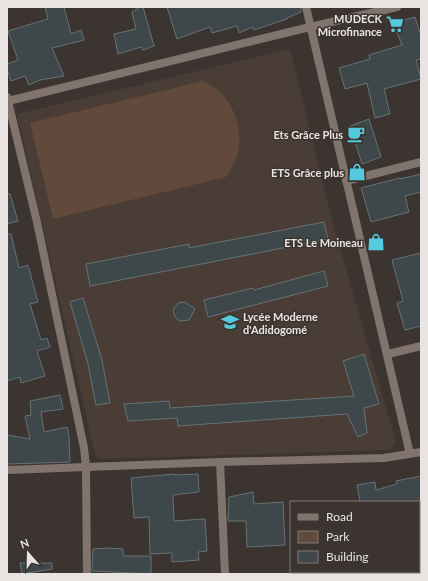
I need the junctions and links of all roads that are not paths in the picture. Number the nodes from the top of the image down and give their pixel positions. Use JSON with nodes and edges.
{"nodes":[{"id":1,"x":306,"y":7,"type":"edge"},
{"id":2,"x":397,"y":7,"type":"edge"},
{"id":3,"x":310,"y":27,"type":"junction"},
{"id":4,"x":8,"y":99,"type":"edge"},
{"id":5,"x":421,"y":162,"type":"edge"},
{"id":6,"x":346,"y":181,"type":"junction"},
{"id":7,"x":421,"y":346,"type":"edge"},
{"id":8,"x":388,"y":354,"type":"junction"},
{"id":9,"x":421,"y":452,"type":"edge"},
{"id":10,"x":410,"y":454,"type":"junction"},
{"id":11,"x":220,"y":462,"type":"junction"},
{"id":12,"x":86,"y":467,"type":"junction"},
{"id":13,"x":7,"y":470,"type":"edge"},
{"id":14,"x":87,"y":574,"type":"edge"},
{"id":15,"x":225,"y":574,"type":"edge"}],
"edges":[{"from":1,"to":3,"type":"street"},
{"from":2,"to":3,"type":"street"},
{"from":3,"to":4,"type":"street"},
{"from":3,"to":6,"type":"street"},
{"from":4,"to":12,"type":"street"},
{"from":5,"to":6,"type":"street"},
{"from":6,"to":8,"type":"street"},
{"from":7,"to":8,"type":"street"},
{"from":8,"to":10,"type":"street"},
{"from":9,"to":10,"type":"street"},
{"from":10,"to":11,"type":"street"},
{"from":11,"to":12,"type":"street"},
{"from":11,"to":15,"type":"street"},
{"from":12,"to":13,"type":"street"},
{"from":12,"to":14,"type":"street"}]}
